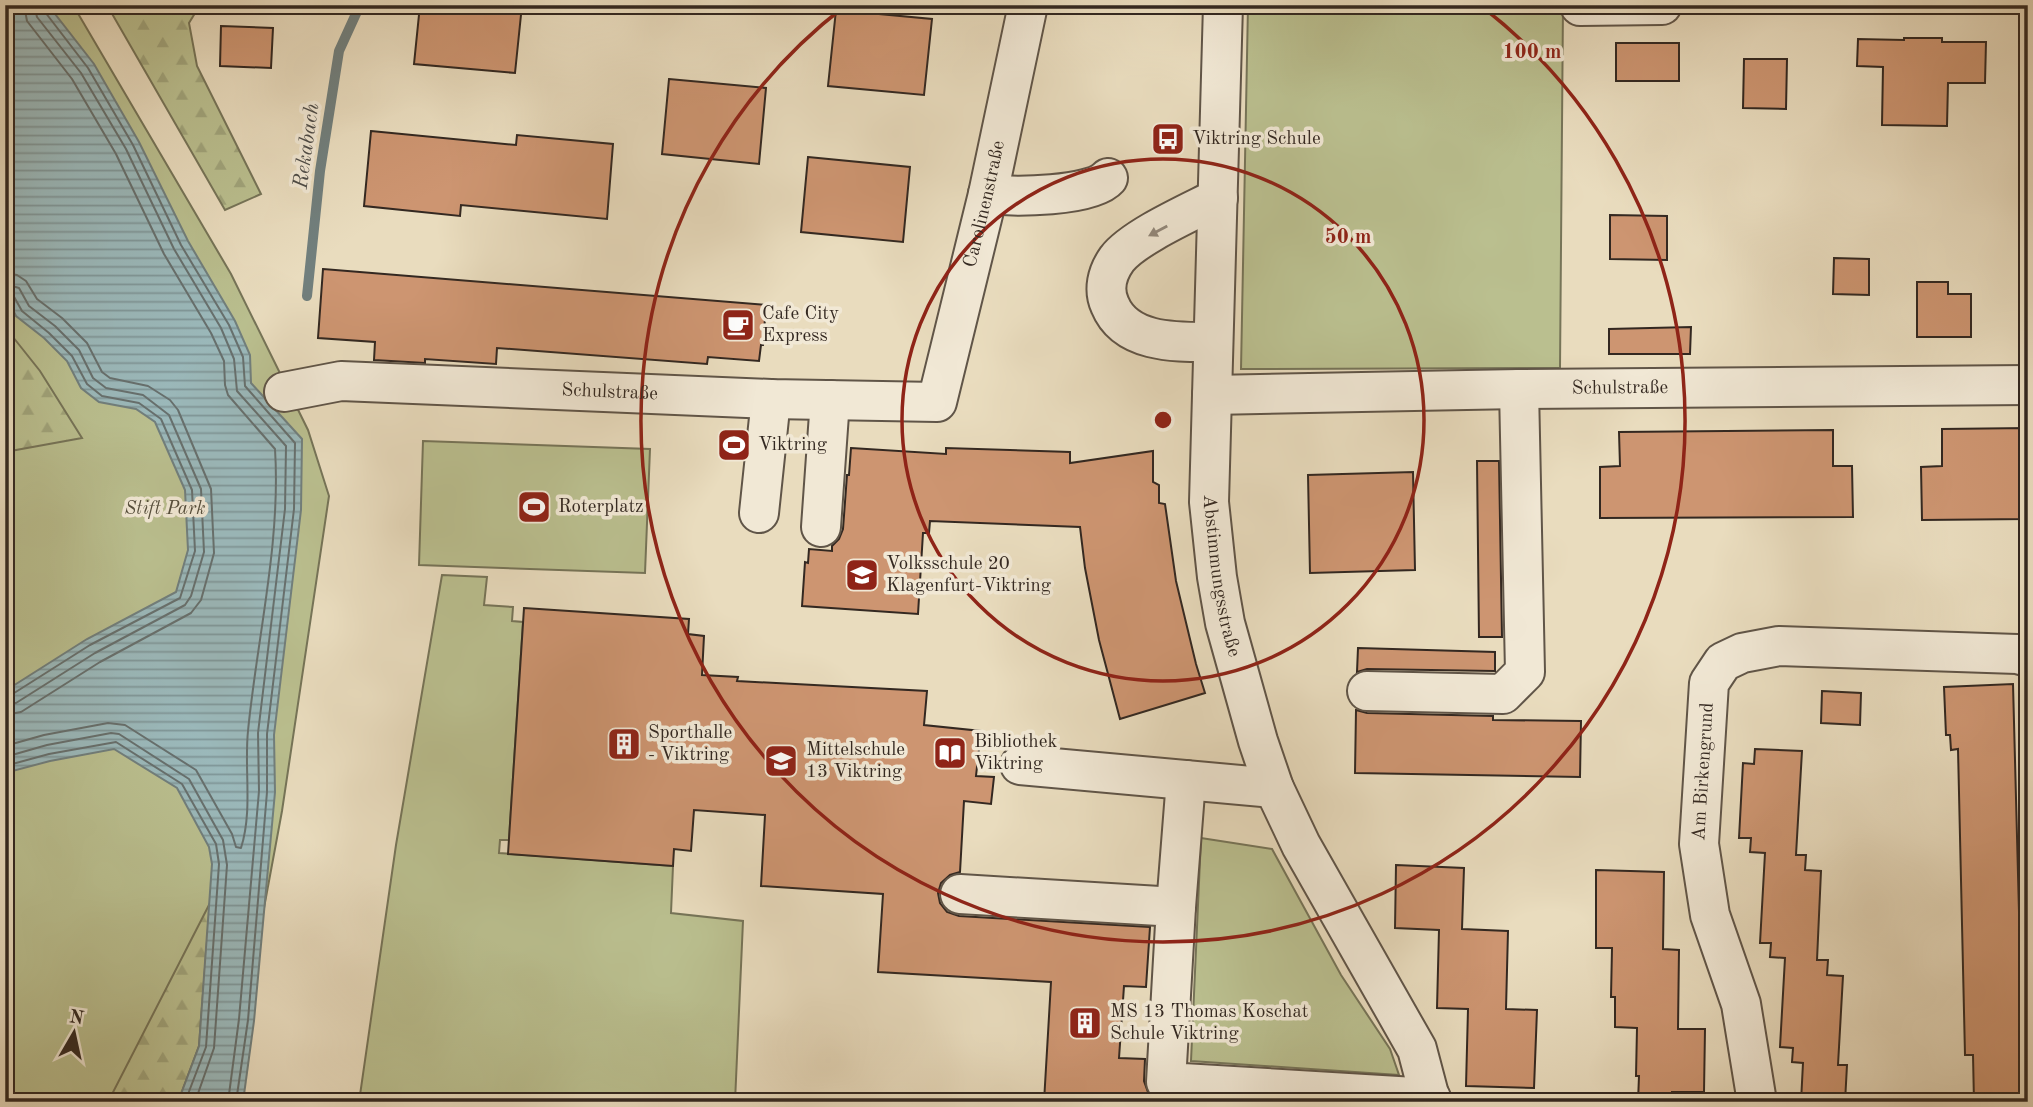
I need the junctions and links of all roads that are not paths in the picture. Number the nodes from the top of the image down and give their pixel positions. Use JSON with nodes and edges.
{"nodes":[{"id":1,"x":1028,"y":5,"type":"edge"},
{"id":2,"x":1223,"y":5,"type":"edge"},
{"id":3,"x":1662,"y":5,"type":"edge"},
{"id":4,"x":1580,"y":6,"type":"edge"},
{"id":5,"x":1108,"y":178,"type":"dead end"},
{"id":6,"x":988,"y":194,"type":"junction"},
{"id":7,"x":1218,"y":198,"type":"junction"},
{"id":8,"x":1213,"y":342,"type":"junction"},
{"id":9,"x":2028,"y":385,"type":"edge"},
{"id":10,"x":1519,"y":390,"type":"junction"},
{"id":11,"x":284,"y":392,"type":"dead end"},
{"id":12,"x":1212,"y":396,"type":"junction"},
{"id":13,"x":771,"y":399,"type":"junction"},
{"id":14,"x":830,"y":400,"type":"junction"},
{"id":15,"x":937,"y":402,"type":"joint"},
{"id":16,"x":760,"y":513,"type":"dead end"},
{"id":17,"x":821,"y":527,"type":"dead end"},
{"id":18,"x":2028,"y":657,"type":"edge"},
{"id":19,"x":1367,"y":691,"type":"dead end"},
{"id":20,"x":1020,"y":765,"type":"dead end"},
{"id":21,"x":1186,"y":780,"type":"junction"},
{"id":22,"x":1274,"y":788,"type":"junction"},
{"id":23,"x":960,"y":894,"type":"dead end"},
{"id":24,"x":1177,"y":907,"type":"junction"},
{"id":25,"x":1431,"y":1100,"type":"edge"},
{"id":26,"x":1757,"y":1102,"type":"edge"}],
"edges":[{"from":1,"to":6,"type":"street","name":"Carolinenstraße"},
{"from":2,"to":7,"type":"street","name":"Abstimmungsstraße"},
{"from":3,"to":4,"type":"street"},
{"from":5,"to":6,"type":"street"},
{"from":6,"to":15,"type":"street","name":"Carolinenstraße"},
{"from":7,"to":8,"type":"street","name":"Abstimmungsstraße"},
{"from":7,"to":8,"type":"street","one_way":true},
{"from":8,"to":12,"type":"street","name":"Abstimmungsstraße"},
{"from":9,"to":10,"type":"street","name":"Schulstraße"},
{"from":10,"to":12,"type":"street","name":"Schulstraße"},
{"from":10,"to":19,"type":"street"},
{"from":11,"to":13,"type":"street","name":"Schulstraße"},
{"from":12,"to":22,"type":"street","name":"Abstimmungsstraße"},
{"from":13,"to":14,"type":"street","name":"Schulstraße"},
{"from":13,"to":16,"type":"street"},
{"from":14,"to":15,"type":"street","name":"Schulstraße"},
{"from":14,"to":17,"type":"street"},
{"from":18,"to":26,"type":"street","name":"Am Birkengrund"},
{"from":20,"to":21,"type":"street"},
{"from":21,"to":22,"type":"street"},
{"from":21,"to":24,"type":"street"},
{"from":22,"to":25,"type":"street","name":"Abstimmungsstraße"},
{"from":23,"to":24,"type":"street"},
{"from":24,"to":25,"type":"street"}]}
